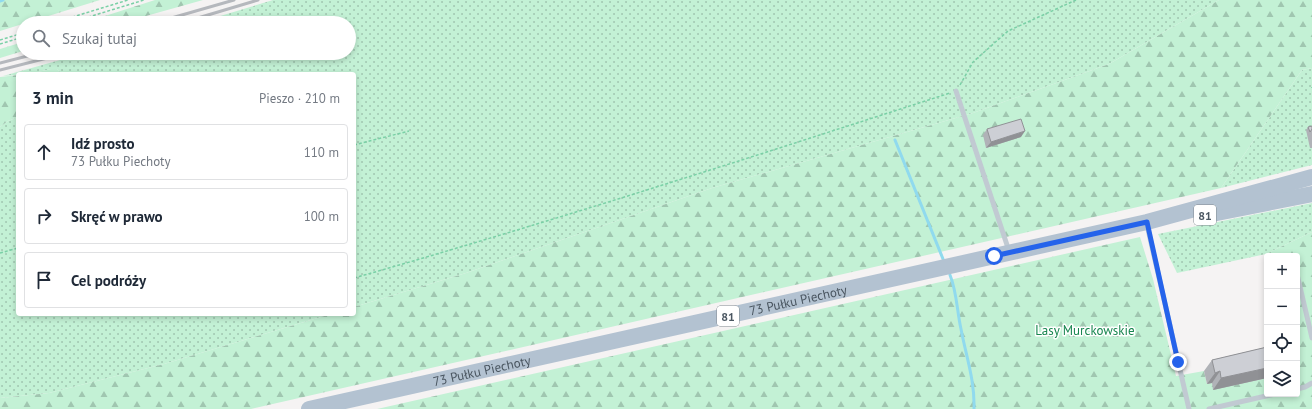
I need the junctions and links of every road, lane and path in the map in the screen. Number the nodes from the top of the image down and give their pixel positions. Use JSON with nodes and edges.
{"nodes":[{"id":1,"x":128,"y":0,"type":"edge"},
{"id":2,"x":144,"y":0,"type":"edge"},
{"id":3,"x":1076,"y":0,"type":"edge"},
{"id":4,"x":76,"y":16,"type":"edge"},
{"id":5,"x":92,"y":16,"type":"edge"},
{"id":6,"x":16,"y":34,"type":"edge"},
{"id":7,"x":16,"y":39,"type":"edge"},
{"id":8,"x":0,"y":40,"type":"edge"},
{"id":9,"x":0,"y":44,"type":"edge"},
{"id":10,"x":956,"y":91,"type":"junction"},
{"id":11,"x":409,"y":131,"type":"dead end"},
{"id":12,"x":356,"y":144,"type":"edge"},
{"id":13,"x":1312,"y":177,"type":"edge"},
{"id":14,"x":1312,"y":194,"type":"edge"},
{"id":15,"x":1147,"y":222,"type":"junction"},
{"id":16,"x":16,"y":248,"type":"edge"},
{"id":17,"x":0,"y":252,"type":"edge"},
{"id":18,"x":1010,"y":253,"type":"junction"},
{"id":19,"x":356,"y":277,"type":"edge"},
{"id":20,"x":1300,"y":287,"type":"edge"},
{"id":21,"x":1312,"y":338,"type":"edge"},
{"id":22,"x":1312,"y":383,"type":"edge"},
{"id":23,"x":1300,"y":388,"type":"edge"},
{"id":24,"x":1264,"y":396,"type":"edge"},
{"id":25,"x":309,"y":409,"type":"edge"},
{"id":26,"x":1189,"y":409,"type":"edge"},
{"id":27,"x":1209,"y":409,"type":"edge"}],
"edges":[{"from":1,"to":4,"type":"path"},
{"from":2,"to":5,"type":"path"},
{"from":3,"to":10,"type":"path"},
{"from":6,"to":8,"type":"path"},
{"from":7,"to":9,"type":"path"},
{"from":10,"to":18,"type":"lane"},
{"from":10,"to":19,"type":"path"},
{"from":11,"to":12,"type":"path"},
{"from":13,"to":15,"type":"main road","name":"73 Pułku Piechoty","number":"81"},
{"from":14,"to":15,"type":"main road","name":"73 Pułku Piechoty","number":"81"},
{"from":15,"to":18,"type":"main road","name":"73 Pułku Piechoty","number":"81"},
{"from":15,"to":26,"type":"lane"},
{"from":16,"to":17,"type":"path"},
{"from":18,"to":25,"type":"main road","name":"73 Pułku Piechoty","number":"81"},
{"from":20,"to":21,"type":"lane"},
{"from":22,"to":23,"type":"lane"},
{"from":24,"to":27,"type":"lane"}]}
